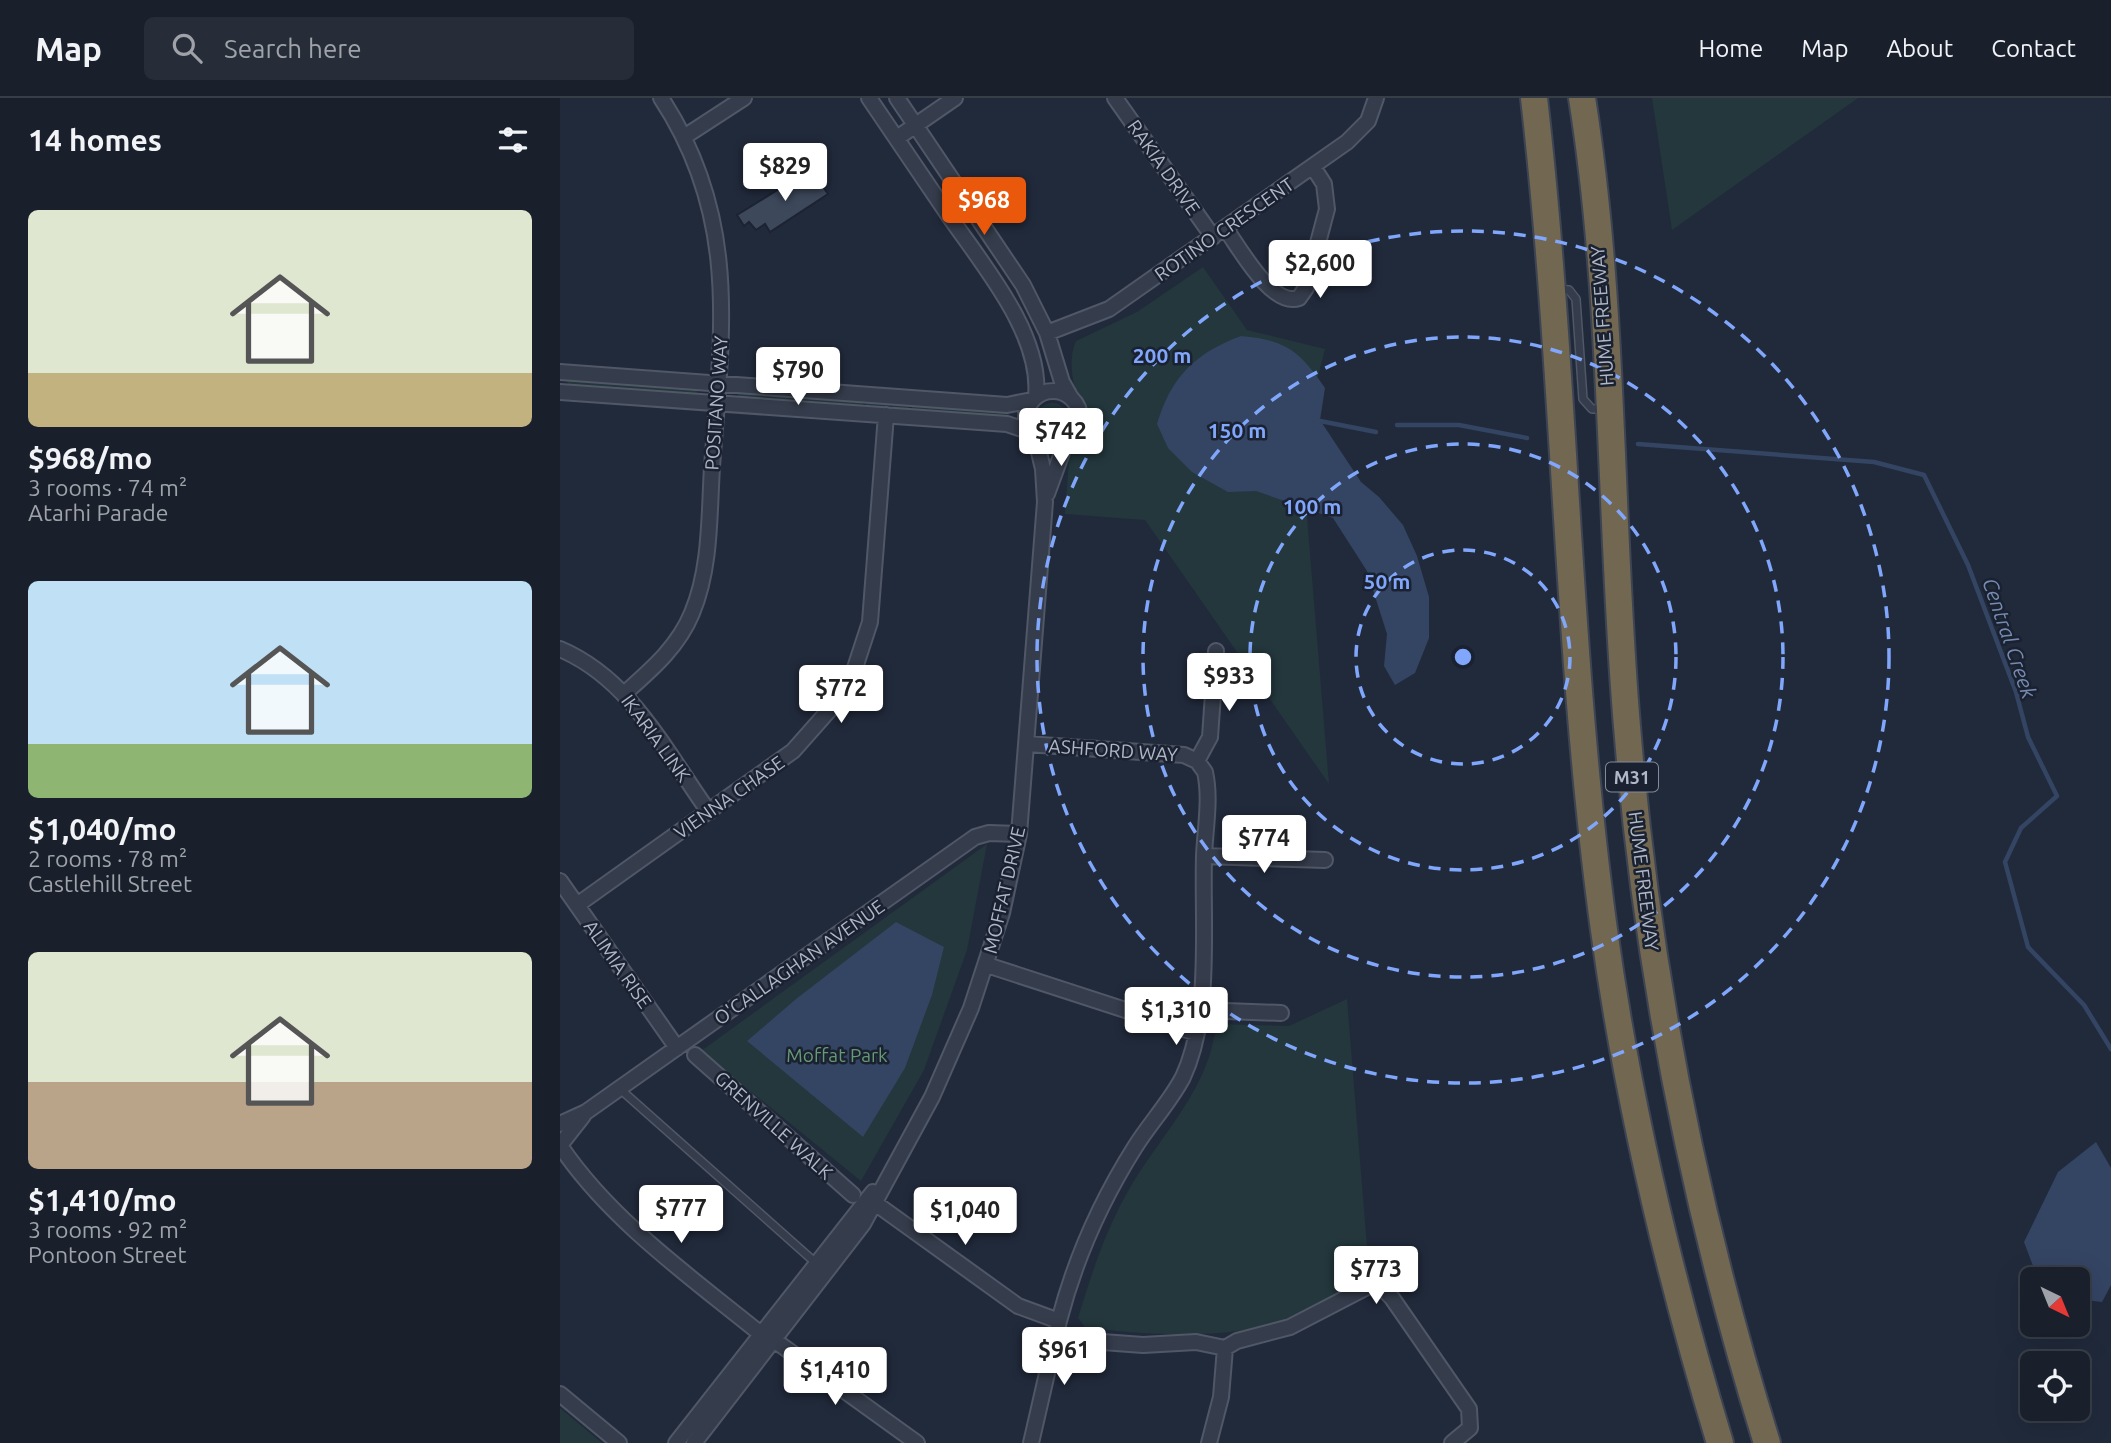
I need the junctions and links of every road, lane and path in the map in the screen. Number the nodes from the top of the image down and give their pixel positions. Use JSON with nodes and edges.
{"nodes":[{"id":1,"x":661,"y":98,"type":"edge"},
{"id":2,"x":744,"y":98,"type":"edge"},
{"id":3,"x":869,"y":98,"type":"edge"},
{"id":4,"x":897,"y":98,"type":"edge"},
{"id":5,"x":955,"y":98,"type":"edge"},
{"id":6,"x":1115,"y":98,"type":"edge"},
{"id":7,"x":1376,"y":98,"type":"edge"},
{"id":8,"x":1534,"y":98,"type":"edge"},
{"id":9,"x":1582,"y":98,"type":"edge"},
{"id":10,"x":916,"y":126,"type":"junction"},
{"id":11,"x":684,"y":138,"type":"junction"},
{"id":12,"x":897,"y":138,"type":"junction"},
{"id":13,"x":1312,"y":167,"type":"junction"},
{"id":14,"x":1225,"y":228,"type":"junction"},
{"id":15,"x":1213,"y":237,"type":"junction"},
{"id":16,"x":1553,"y":289,"type":"junction"},
{"id":17,"x":1048,"y":333,"type":"junction"},
{"id":18,"x":560,"y":372,"type":"edge"},
{"id":19,"x":718,"y":384,"type":"junction"},
{"id":20,"x":560,"y":392,"type":"edge"},
{"id":21,"x":1034,"y":398,"type":"junction"},
{"id":22,"x":1071,"y":398,"type":"junction"},
{"id":23,"x":717,"y":403,"type":"junction"},
{"id":24,"x":1608,"y":409,"type":"junction"},
{"id":25,"x":886,"y":415,"type":"junction"},
{"id":26,"x":1032,"y":435,"type":"junction"},
{"id":27,"x":1066,"y":442,"type":"junction"},
{"id":28,"x":1045,"y":502,"type":"junction"},
{"id":29,"x":560,"y":649,"type":"edge"},
{"id":30,"x":1216,"y":651,"type":"dead end"},
{"id":31,"x":625,"y":693,"type":"junction"},
{"id":32,"x":1027,"y":744,"type":"junction"},
{"id":33,"x":1197,"y":761,"type":"junction"},
{"id":34,"x":709,"y":811,"type":"junction"},
{"id":35,"x":1019,"y":834,"type":"junction"},
{"id":36,"x":1204,"y":856,"type":"junction"},
{"id":37,"x":1325,"y":860,"type":"dead end"},
{"id":38,"x":560,"y":881,"type":"edge"},
{"id":39,"x":577,"y":905,"type":"junction"},
{"id":40,"x":987,"y":965,"type":"junction"},
{"id":41,"x":1199,"y":1010,"type":"junction"},
{"id":42,"x":1280,"y":1013,"type":"dead end"},
{"id":43,"x":1196,"y":1033,"type":"junction"},
{"id":44,"x":677,"y":1048,"type":"junction"},
{"id":45,"x":695,"y":1055,"type":"dead end"},
{"id":46,"x":619,"y":1088,"type":"junction"},
{"id":47,"x":586,"y":1112,"type":"junction"},
{"id":48,"x":560,"y":1124,"type":"edge"},
{"id":49,"x":560,"y":1144,"type":"edge"},
{"id":50,"x":560,"y":1166,"type":"edge"},
{"id":51,"x":581,"y":1177,"type":"junction"},
{"id":52,"x":853,"y":1195,"type":"dead end"},
{"id":53,"x":871,"y":1200,"type":"junction"},
{"id":54,"x":817,"y":1264,"type":"junction"},
{"id":55,"x":1059,"y":1321,"type":"junction"},
{"id":56,"x":768,"y":1337,"type":"junction"},
{"id":57,"x":1089,"y":1341,"type":"dead end"},
{"id":58,"x":1225,"y":1348,"type":"junction"},
{"id":59,"x":560,"y":1394,"type":"edge"},
{"id":60,"x":619,"y":1443,"type":"edge"},
{"id":61,"x":676,"y":1443,"type":"edge"},
{"id":62,"x":694,"y":1443,"type":"edge"},
{"id":63,"x":918,"y":1443,"type":"edge"},
{"id":64,"x":1031,"y":1443,"type":"edge"},
{"id":65,"x":1209,"y":1443,"type":"edge"},
{"id":66,"x":1452,"y":1443,"type":"edge"},
{"id":67,"x":1720,"y":1443,"type":"edge"},
{"id":68,"x":1767,"y":1443,"type":"edge"}],
"edges":[{"from":1,"to":11,"type":"street","name":"POSITANO WAY"},
{"from":2,"to":11,"type":"street"},
{"from":3,"to":12,"type":"street"},
{"from":4,"to":10,"type":"street"},
{"from":5,"to":10,"type":"street"},
{"from":6,"to":15,"type":"street","name":"RAKIA DRIVE"},
{"from":7,"to":13,"type":"street","name":"ROTINO CRESCENT"},
{"from":8,"to":16,"type":"highway","number":"M31"},
{"from":9,"to":24,"type":"highway","name":"HUME FREEWAY","number":"M31"},
{"from":10,"to":12,"type":"street"},
{"from":10,"to":17,"type":"street"},
{"from":11,"to":19,"type":"street","name":"POSITANO WAY"},
{"from":12,"to":21,"type":"street"},
{"from":13,"to":14,"type":"street","name":"ROTINO CRESCENT"},
{"from":13,"to":14,"type":"street"},
{"from":14,"to":15,"type":"street","name":"ROTINO CRESCENT"},
{"from":15,"to":17,"type":"street","name":"ROTINO CRESCENT"},
{"from":16,"to":24,"type":"lane"},
{"from":16,"to":67,"type":"highway","number":"M31"},
{"from":17,"to":22,"type":"street"},
{"from":18,"to":19,"type":"street"},
{"from":19,"to":21,"type":"street"},
{"from":19,"to":23,"type":"street","name":"POSITANO WAY"},
{"from":20,"to":23,"type":"street"},
{"from":21,"to":22,"type":"street"},
{"from":21,"to":26,"type":"street"},
{"from":22,"to":27,"type":"street"},
{"from":23,"to":25,"type":"street"},
{"from":23,"to":31,"type":"street","name":"POSITANO WAY"},
{"from":24,"to":68,"type":"highway","name":"HUME FREEWAY","number":"M31"},
{"from":25,"to":26,"type":"street"},
{"from":25,"to":34,"type":"street","name":"VIENNA CHASE"},
{"from":26,"to":27,"type":"street"},
{"from":26,"to":28,"type":"street","name":"MOFFAT DRIVE"},
{"from":27,"to":28,"type":"street","name":"MOFFAT DRIVE"},
{"from":28,"to":32,"type":"street","name":"MOFFAT DRIVE"},
{"from":29,"to":31,"type":"street","name":"IKARIA LINK"},
{"from":30,"to":33,"type":"street"},
{"from":31,"to":34,"type":"street","name":"IKARIA LINK"},
{"from":32,"to":33,"type":"street","name":"ASHFORD WAY"},
{"from":32,"to":35,"type":"street","name":"MOFFAT DRIVE"},
{"from":33,"to":36,"type":"street"},
{"from":34,"to":39,"type":"street","name":"VIENNA CHASE"},
{"from":35,"to":40,"type":"street","name":"MOFFAT DRIVE"},
{"from":35,"to":44,"type":"street","name":"O'CALLAGHAN AVENUE"},
{"from":36,"to":37,"type":"street"},
{"from":36,"to":41,"type":"street"},
{"from":38,"to":39,"type":"street","name":"ALIMIA RISE"},
{"from":39,"to":44,"type":"street","name":"ALIMIA RISE"},
{"from":40,"to":43,"type":"street"},
{"from":40,"to":53,"type":"street","name":"MOFFAT DRIVE"},
{"from":41,"to":42,"type":"street"},
{"from":41,"to":43,"type":"street"},
{"from":43,"to":55,"type":"street"},
{"from":44,"to":46,"type":"street","name":"O'CALLAGHAN AVENUE"},
{"from":45,"to":52,"type":"street","name":"GRENVILLE WALK"},
{"from":46,"to":47,"type":"street","name":"O'CALLAGHAN AVENUE"},
{"from":46,"to":54,"type":"lane"},
{"from":47,"to":48,"type":"street","name":"O'CALLAGHAN AVENUE"},
{"from":47,"to":49,"type":"street","name":"O'CALLAGHAN AVENUE"},
{"from":49,"to":51,"type":"street"},
{"from":50,"to":51,"type":"street"},
{"from":51,"to":56,"type":"street"},
{"from":53,"to":54,"type":"street","name":"MOFFAT DRIVE"},
{"from":53,"to":55,"type":"street"},
{"from":53,"to":56,"type":"street","name":"MOFFAT DRIVE"},
{"from":54,"to":56,"type":"street","name":"MOFFAT DRIVE"},
{"from":55,"to":64,"type":"street"},
{"from":56,"to":61,"type":"street","name":"MOFFAT DRIVE"},
{"from":56,"to":62,"type":"street","name":"MOFFAT DRIVE"},
{"from":56,"to":63,"type":"street"},
{"from":57,"to":58,"type":"street"},
{"from":58,"to":65,"type":"street"},
{"from":58,"to":66,"type":"street"},
{"from":59,"to":60,"type":"street"}]}
